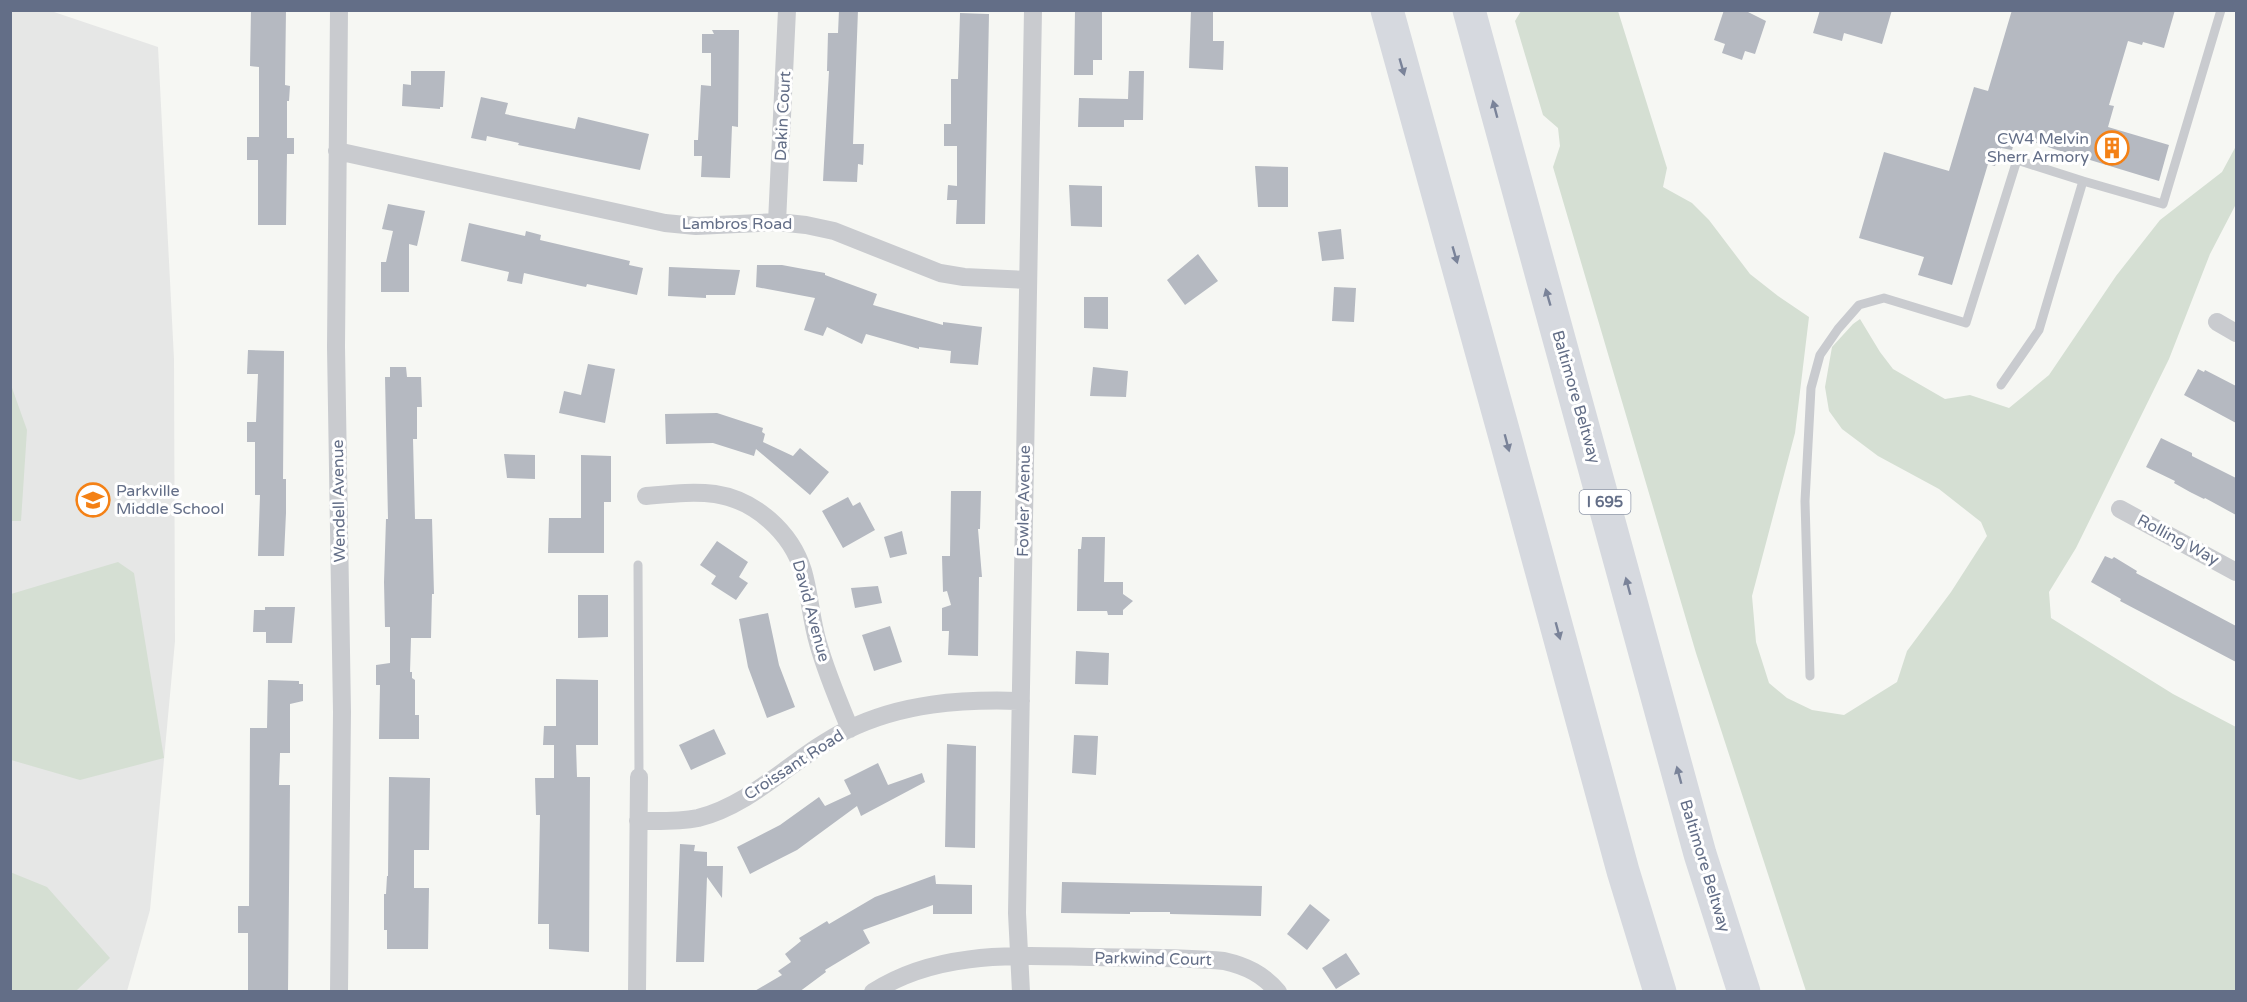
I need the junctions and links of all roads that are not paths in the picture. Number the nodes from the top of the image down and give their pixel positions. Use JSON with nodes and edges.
{"nodes":[{"id":1,"x":339,"y":10,"type":"edge"},
{"id":2,"x":787,"y":10,"type":"edge"},
{"id":3,"x":1033,"y":10,"type":"edge"},
{"id":4,"x":1387,"y":10,"type":"edge"},
{"id":5,"x":1469,"y":10,"type":"edge"},
{"id":6,"x":2220,"y":10,"type":"edge"},
{"id":7,"x":338,"y":151,"type":"junction"},
{"id":8,"x":2083,"y":181,"type":"junction"},
{"id":9,"x":777,"y":222,"type":"junction"},
{"id":10,"x":1028,"y":280,"type":"junction"},
{"id":11,"x":2217,"y":322,"type":"dead end"},
{"id":12,"x":2236,"y":333,"type":"edge"},
{"id":13,"x":2001,"y":385,"type":"dead end"},
{"id":14,"x":646,"y":496,"type":"dead end"},
{"id":15,"x":2120,"y":509,"type":"dead end"},
{"id":16,"x":638,"y":565,"type":"dead end"},
{"id":17,"x":2236,"y":572,"type":"edge"},
{"id":18,"x":1810,"y":676,"type":"dead end"},
{"id":19,"x":1021,"y":701,"type":"junction"},
{"id":20,"x":850,"y":729,"type":"junction"},
{"id":21,"x":639,"y":777,"type":"joint"},
{"id":22,"x":638,"y":821,"type":"junction"},
{"id":23,"x":1018,"y":956,"type":"junction"},
{"id":24,"x":339,"y":992,"type":"edge"},
{"id":25,"x":637,"y":992,"type":"edge"},
{"id":26,"x":873,"y":992,"type":"edge"},
{"id":27,"x":1020,"y":992,"type":"edge"},
{"id":28,"x":1278,"y":992,"type":"edge"},
{"id":29,"x":1660,"y":992,"type":"edge"},
{"id":30,"x":1744,"y":992,"type":"edge"}],
"edges":[{"from":1,"to":7,"type":"street","name":"Wendell Avenue"},
{"from":2,"to":9,"type":"street","name":"Dakin Court"},
{"from":3,"to":10,"type":"street","name":"Fowler Avenue"},
{"from":4,"to":29,"type":"highway","one_way":true},
{"from":30,"to":5,"type":"highway","name":"Baltimore Beltway","number":"I 695","one_way":true},
{"from":6,"to":8,"type":"lane"},
{"from":7,"to":9,"type":"street","name":"Lambros Road"},
{"from":7,"to":24,"type":"street","name":"Wendell Avenue"},
{"from":8,"to":13,"type":"lane"},
{"from":8,"to":18,"type":"lane"},
{"from":9,"to":10,"type":"street","name":"Lambros Road"},
{"from":10,"to":19,"type":"street","name":"Fowler Avenue"},
{"from":11,"to":12,"type":"street"},
{"from":14,"to":20,"type":"street","name":"David Avenue"},
{"from":15,"to":17,"type":"street","name":"Rolling Way"},
{"from":16,"to":21,"type":"lane"},
{"from":19,"to":20,"type":"street","name":"Croissant Road"},
{"from":19,"to":23,"type":"street","name":"Fowler Avenue"},
{"from":20,"to":22,"type":"street","name":"Croissant Road"},
{"from":21,"to":22,"type":"street"},
{"from":22,"to":25,"type":"street"},
{"from":23,"to":26,"type":"street","name":"Parkwind Court"},
{"from":23,"to":27,"type":"street","name":"Fowler Avenue"},
{"from":23,"to":28,"type":"street","name":"Parkwind Court"}]}
